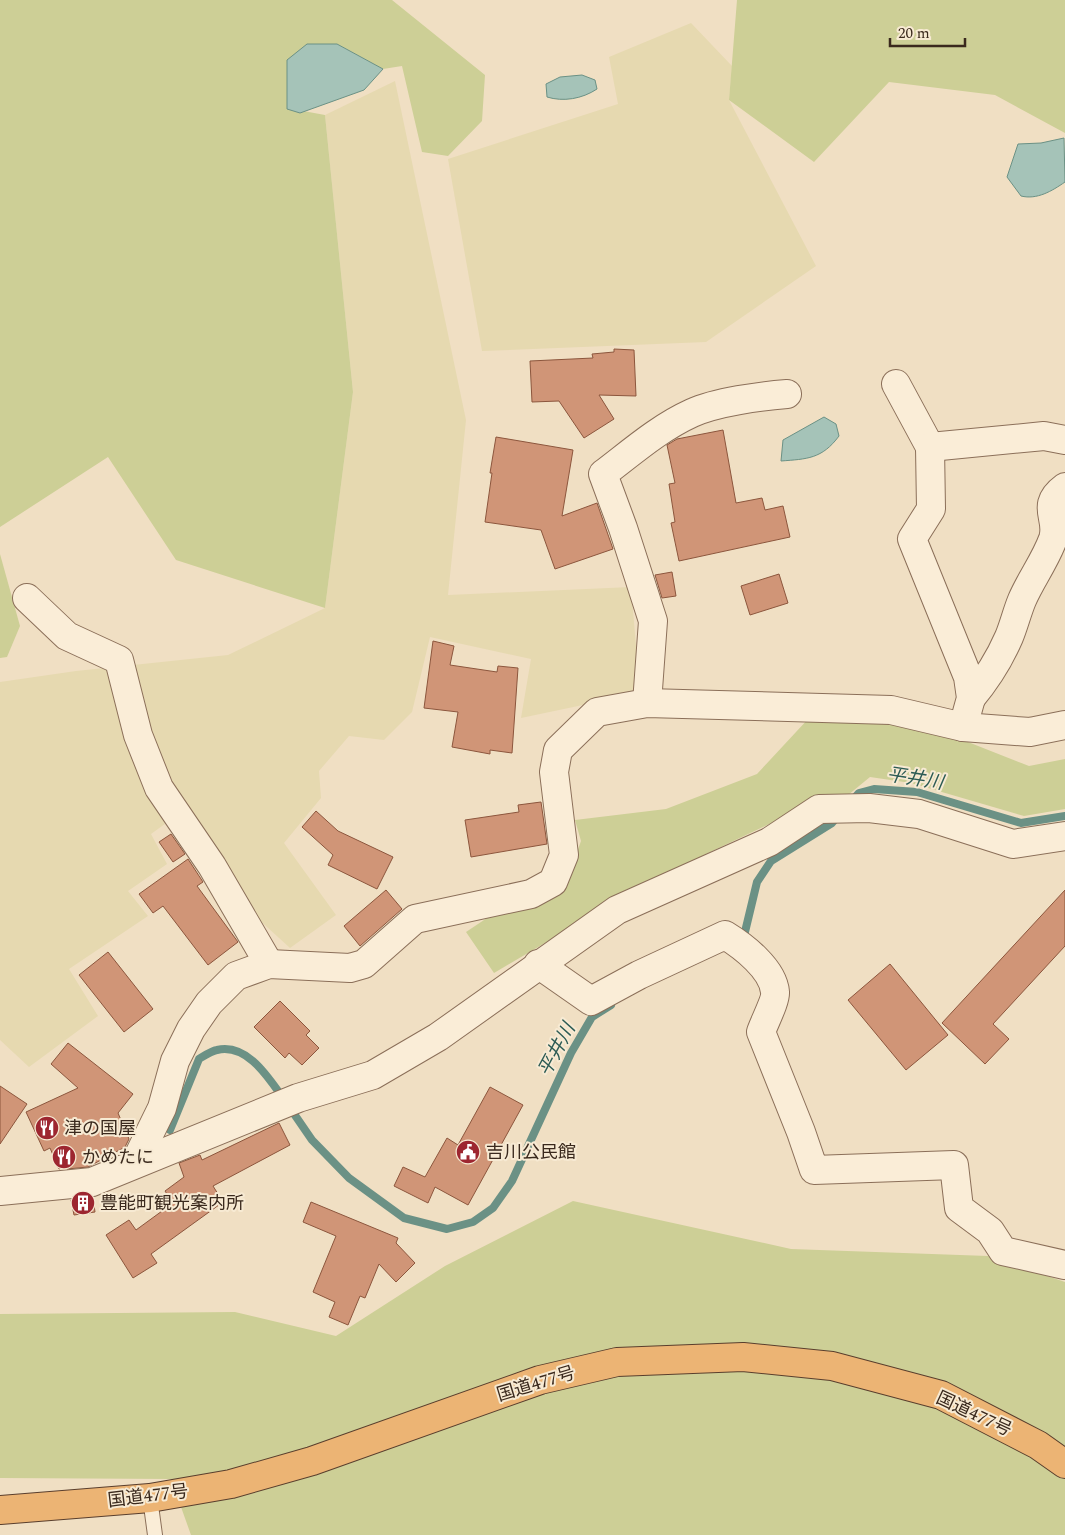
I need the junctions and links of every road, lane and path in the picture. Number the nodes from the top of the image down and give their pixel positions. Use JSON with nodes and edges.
{"nodes":[{"id":1,"x":896,"y":384,"type":"dead end"},
{"id":2,"x":786,"y":394,"type":"dead end"},
{"id":3,"x":1065,"y":440,"type":"edge"},
{"id":4,"x":930,"y":447,"type":"junction"},
{"id":5,"x":1065,"y":488,"type":"edge"},
{"id":6,"x":27,"y":598,"type":"dead end"},
{"id":7,"x":971,"y":698,"type":"junction"},
{"id":8,"x":647,"y":703,"type":"junction"},
{"id":9,"x":1065,"y":725,"type":"edge"},
{"id":10,"x":963,"y":728,"type":"junction"},
{"id":11,"x":1065,"y":836,"type":"edge"},
{"id":12,"x":269,"y":964,"type":"junction"},
{"id":13,"x":538,"y":964,"type":"junction"},
{"id":14,"x":135,"y":1163,"type":"junction"},
{"id":15,"x":0,"y":1191,"type":"edge"},
{"id":16,"x":1065,"y":1265,"type":"edge"},
{"id":17,"x":1065,"y":1464,"type":"edge"},
{"id":18,"x":150,"y":1498,"type":"junction"},
{"id":19,"x":0,"y":1510,"type":"edge"},
{"id":20,"x":155,"y":1535,"type":"edge"}],
"edges":[{"from":1,"to":4,"type":"street"},
{"from":2,"to":8,"type":"street"},
{"from":3,"to":4,"type":"street"},
{"from":4,"to":7,"type":"street"},
{"from":5,"to":7,"type":"street"},
{"from":6,"to":12,"type":"street"},
{"from":7,"to":10,"type":"street"},
{"from":8,"to":10,"type":"street"},
{"from":8,"to":12,"type":"street"},
{"from":9,"to":10,"type":"street"},
{"from":11,"to":13,"type":"street"},
{"from":12,"to":14,"type":"street"},
{"from":13,"to":14,"type":"street"},
{"from":13,"to":16,"type":"street"},
{"from":14,"to":15,"type":"street"},
{"from":17,"to":18,"type":"highway","name":"国道477号"},
{"from":18,"to":19,"type":"highway","name":"国道477号"},
{"from":18,"to":20,"type":"lane"}]}
